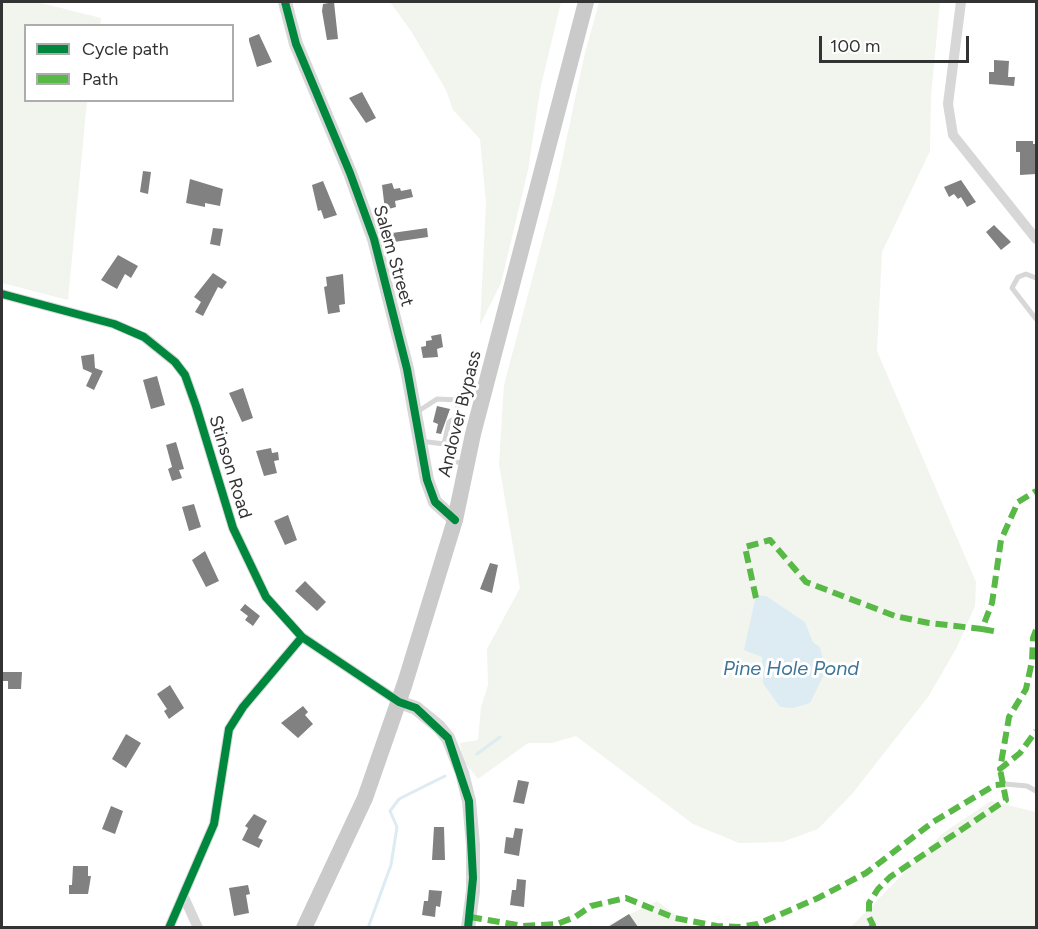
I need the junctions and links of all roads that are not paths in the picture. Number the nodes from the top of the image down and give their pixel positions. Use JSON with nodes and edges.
{"nodes":[{"id":1,"x":285,"y":2,"type":"edge"},
{"id":2,"x":586,"y":2,"type":"edge"},
{"id":3,"x":961,"y":2,"type":"edge"},
{"id":4,"x":1036,"y":239,"type":"edge"},
{"id":5,"x":1036,"y":278,"type":"edge"},
{"id":6,"x":2,"y":294,"type":"edge"},
{"id":7,"x":1036,"y":320,"type":"edge"},
{"id":8,"x":483,"y":397,"type":"junction"},
{"id":9,"x":459,"y":400,"type":"junction"},
{"id":10,"x":414,"y":413,"type":"junction"},
{"id":11,"x":419,"y":441,"type":"junction"},
{"id":12,"x":446,"y":447,"type":"junction"},
{"id":13,"x":466,"y":465,"type":"junction"},
{"id":14,"x":454,"y":520,"type":"junction"},
{"id":15,"x":302,"y":637,"type":"junction"},
{"id":16,"x":399,"y":702,"type":"junction"},
{"id":17,"x":1005,"y":784,"type":"dead end"},
{"id":18,"x":1036,"y":791,"type":"edge"},
{"id":19,"x":183,"y":895,"type":"junction"},
{"id":20,"x":169,"y":927,"type":"edge"},
{"id":21,"x":198,"y":927,"type":"edge"},
{"id":22,"x":304,"y":927,"type":"edge"},
{"id":23,"x":468,"y":927,"type":"edge"}],
"edges":[{"from":1,"to":10,"type":"street","name":"Salem Street"},
{"from":2,"to":8,"type":"main road","name":"Andover Bypass"},
{"from":3,"to":4,"type":"street"},
{"from":5,"to":7,"type":"lane"},
{"from":6,"to":15,"type":"street","name":"Stinson Road"},
{"from":8,"to":9,"type":"lane"},
{"from":8,"to":13,"type":"main road","name":"Andover Bypass"},
{"from":9,"to":10,"type":"lane"},
{"from":9,"to":12,"type":"lane"},
{"from":10,"to":11,"type":"street","name":"Salem Street"},
{"from":11,"to":12,"type":"lane"},
{"from":11,"to":14,"type":"street","name":"Salem Street"},
{"from":12,"to":13,"type":"lane"},
{"from":13,"to":14,"type":"main road","name":"Andover Bypass"},
{"from":14,"to":16,"type":"main road","name":"Andover Bypass"},
{"from":15,"to":16,"type":"street","name":"Stinson Road"},
{"from":15,"to":19,"type":"street"},
{"from":16,"to":22,"type":"main road","name":"Andover Bypass"},
{"from":16,"to":23,"type":"street"},
{"from":17,"to":18,"type":"lane"},
{"from":19,"to":20,"type":"street"},
{"from":19,"to":21,"type":"street"}]}
